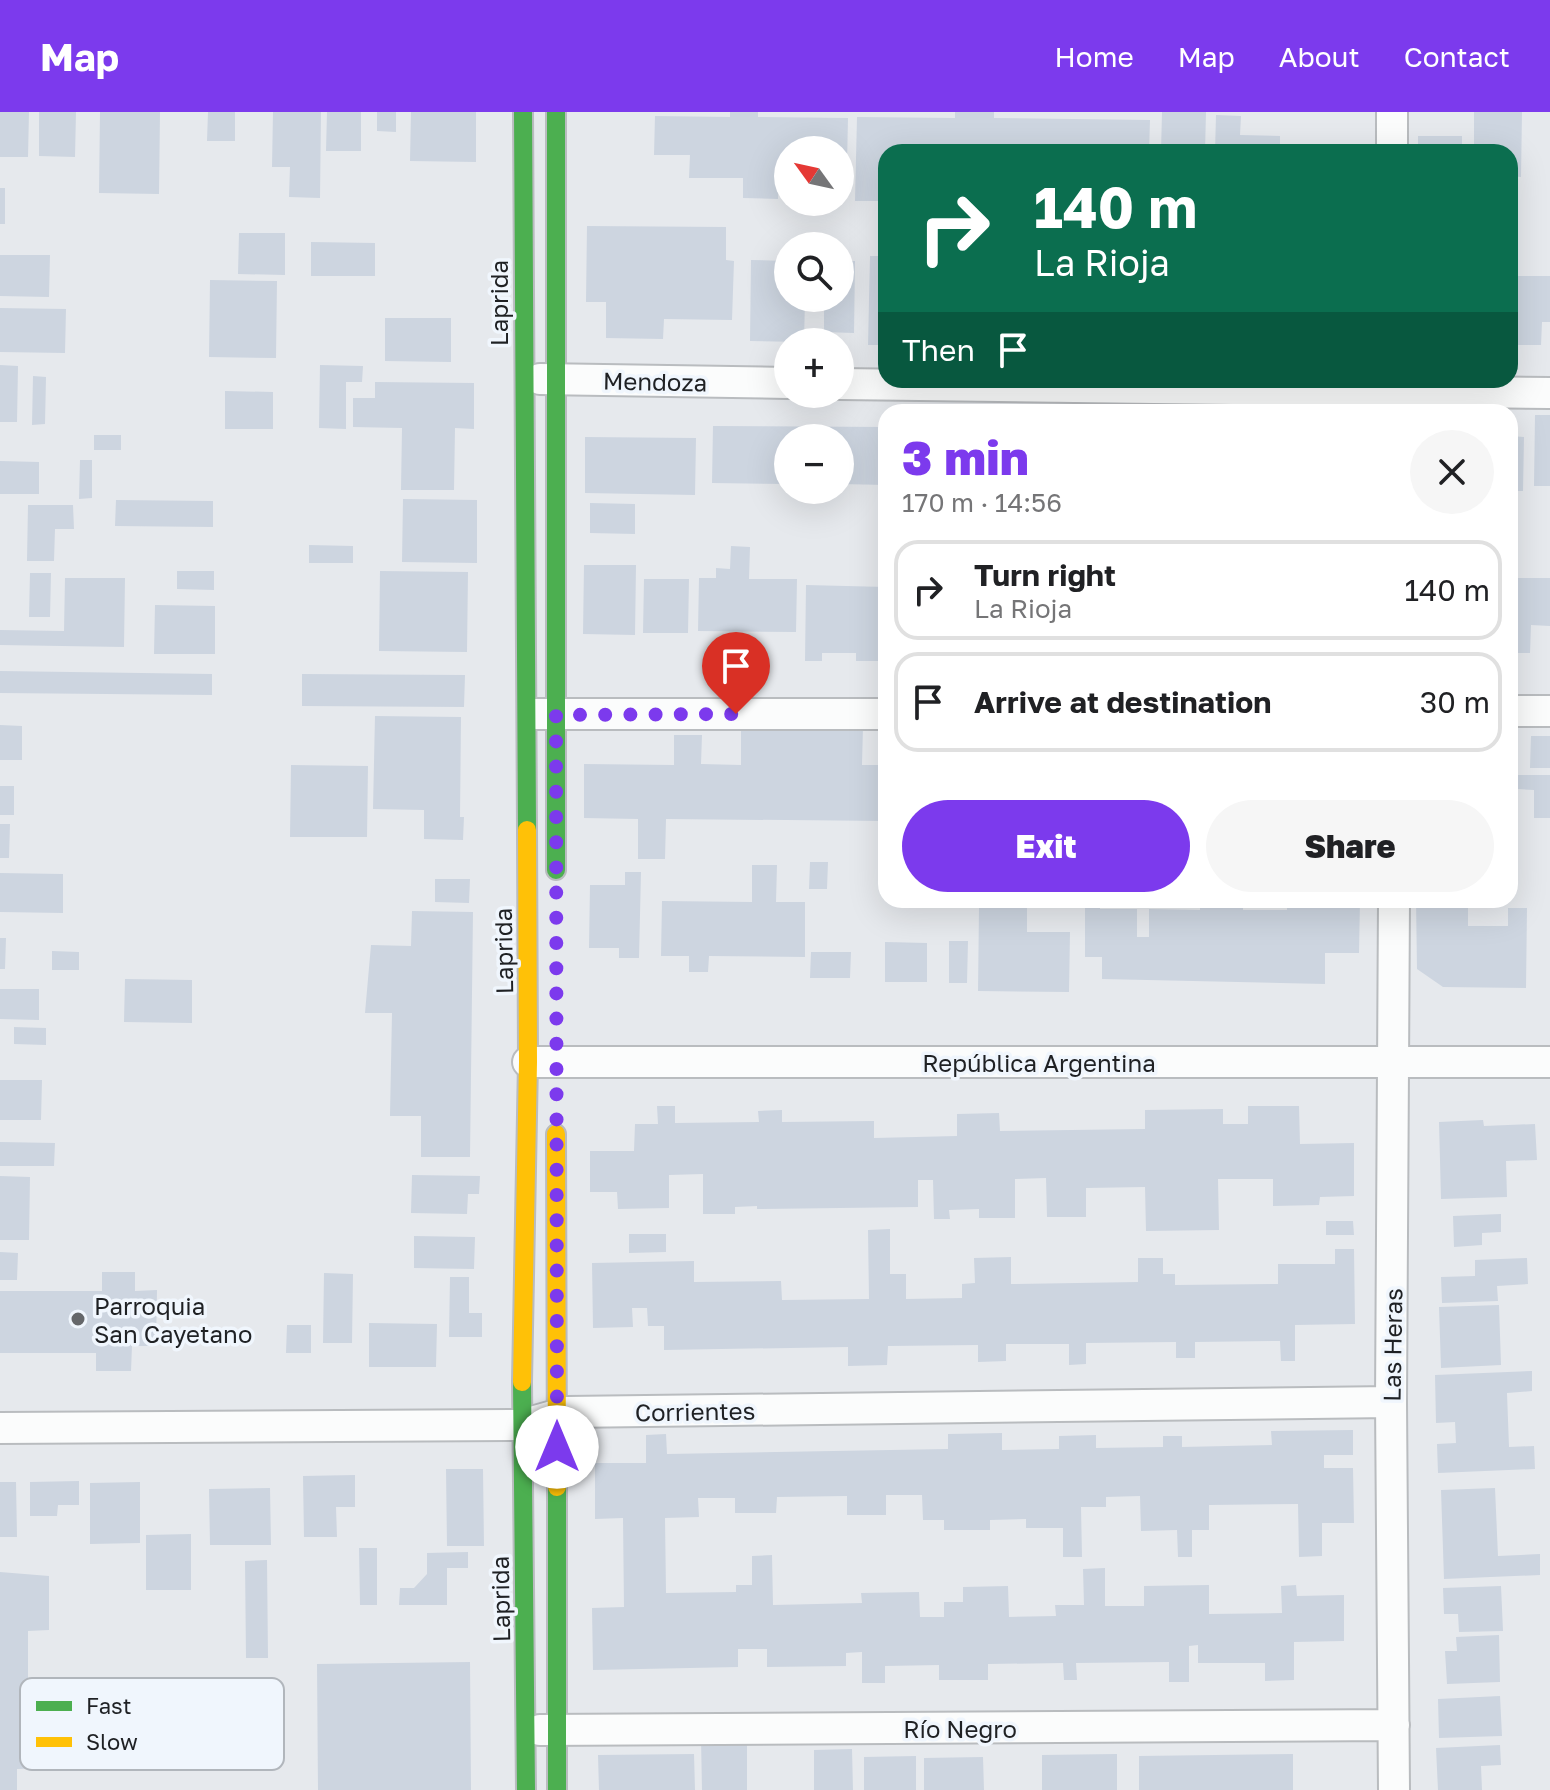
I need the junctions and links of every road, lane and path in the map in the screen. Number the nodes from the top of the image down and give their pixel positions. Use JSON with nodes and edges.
{"nodes":[{"id":1,"x":523,"y":112,"type":"edge"},
{"id":2,"x":556,"y":112,"type":"edge"},
{"id":3,"x":1392,"y":112,"type":"edge"},
{"id":4,"x":1392,"y":144,"type":"edge"},
{"id":5,"x":522,"y":378,"type":"junction"},
{"id":6,"x":556,"y":379,"type":"junction"},
{"id":7,"x":774,"y":383,"type":"edge"},
{"id":8,"x":854,"y":384,"type":"edge"},
{"id":9,"x":878,"y":385,"type":"edge"},
{"id":10,"x":1040,"y":388,"type":"edge"},
{"id":11,"x":1550,"y":393,"type":"edge"},
{"id":12,"x":1389,"y":395,"type":"edge"},
{"id":13,"x":1518,"y":711,"type":"edge"},
{"id":14,"x":1550,"y":711,"type":"edge"},
{"id":15,"x":524,"y":714,"type":"junction"},
{"id":16,"x":878,"y":714,"type":"edge"},
{"id":17,"x":556,"y":715,"type":"junction"},
{"id":18,"x":556,"y":888,"type":"dead end"},
{"id":19,"x":1394,"y":908,"type":"edge"},
{"id":20,"x":549,"y":1062,"type":"junction"},
{"id":21,"x":1395,"y":1062,"type":"junction"},
{"id":22,"x":1550,"y":1062,"type":"edge"},
{"id":23,"x":556,"y":1108,"type":"dead end"},
{"id":24,"x":1391,"y":1402,"type":"junction"},
{"id":25,"x":557,"y":1415,"type":"junction"},
{"id":26,"x":521,"y":1425,"type":"junction"},
{"id":27,"x":0,"y":1428,"type":"edge"},
{"id":28,"x":1394,"y":1725,"type":"junction"},
{"id":29,"x":526,"y":1730,"type":"junction"},
{"id":30,"x":557,"y":1730,"type":"junction"},
{"id":31,"x":526,"y":1790,"type":"edge"},
{"id":32,"x":557,"y":1790,"type":"edge"},
{"id":33,"x":1394,"y":1790,"type":"edge"}],
"edges":[{"from":1,"to":5,"type":"main road","name":"Laprida"},
{"from":2,"to":6,"type":"main road"},
{"from":3,"to":4,"type":"street"},
{"from":5,"to":6,"type":"street","name":"Mendoza"},
{"from":5,"to":15,"type":"main road","name":"Laprida"},
{"from":6,"to":7,"type":"street","name":"Mendoza"},
{"from":6,"to":17,"type":"main road"},
{"from":8,"to":9,"type":"street"},
{"from":10,"to":12,"type":"street"},
{"from":11,"to":12,"type":"street"},
{"from":13,"to":14,"type":"street"},
{"from":15,"to":17,"type":"street"},
{"from":15,"to":20,"type":"main road","name":"Laprida"},
{"from":16,"to":17,"type":"street"},
{"from":17,"to":18,"type":"main road"},
{"from":19,"to":21,"type":"street","name":"Las Heras"},
{"from":20,"to":21,"type":"street","name":"República Argentina"},
{"from":20,"to":26,"type":"main road","name":"Laprida"},
{"from":21,"to":22,"type":"street","name":"República Argentina"},
{"from":21,"to":24,"type":"street","name":"Las Heras"},
{"from":23,"to":25,"type":"main road"},
{"from":24,"to":25,"type":"street","name":"Corrientes"},
{"from":24,"to":28,"type":"street","name":"Las Heras"},
{"from":25,"to":26,"type":"street","name":"Corrientes"},
{"from":25,"to":30,"type":"main road"},
{"from":26,"to":27,"type":"street","name":"Corrientes"},
{"from":26,"to":29,"type":"main road","name":"Laprida"},
{"from":28,"to":30,"type":"street","name":"Río Negro"},
{"from":28,"to":33,"type":"street","name":"Las Heras"},
{"from":29,"to":30,"type":"street","name":"Río Negro"},
{"from":29,"to":31,"type":"main road","name":"Laprida"},
{"from":30,"to":32,"type":"main road"}]}
